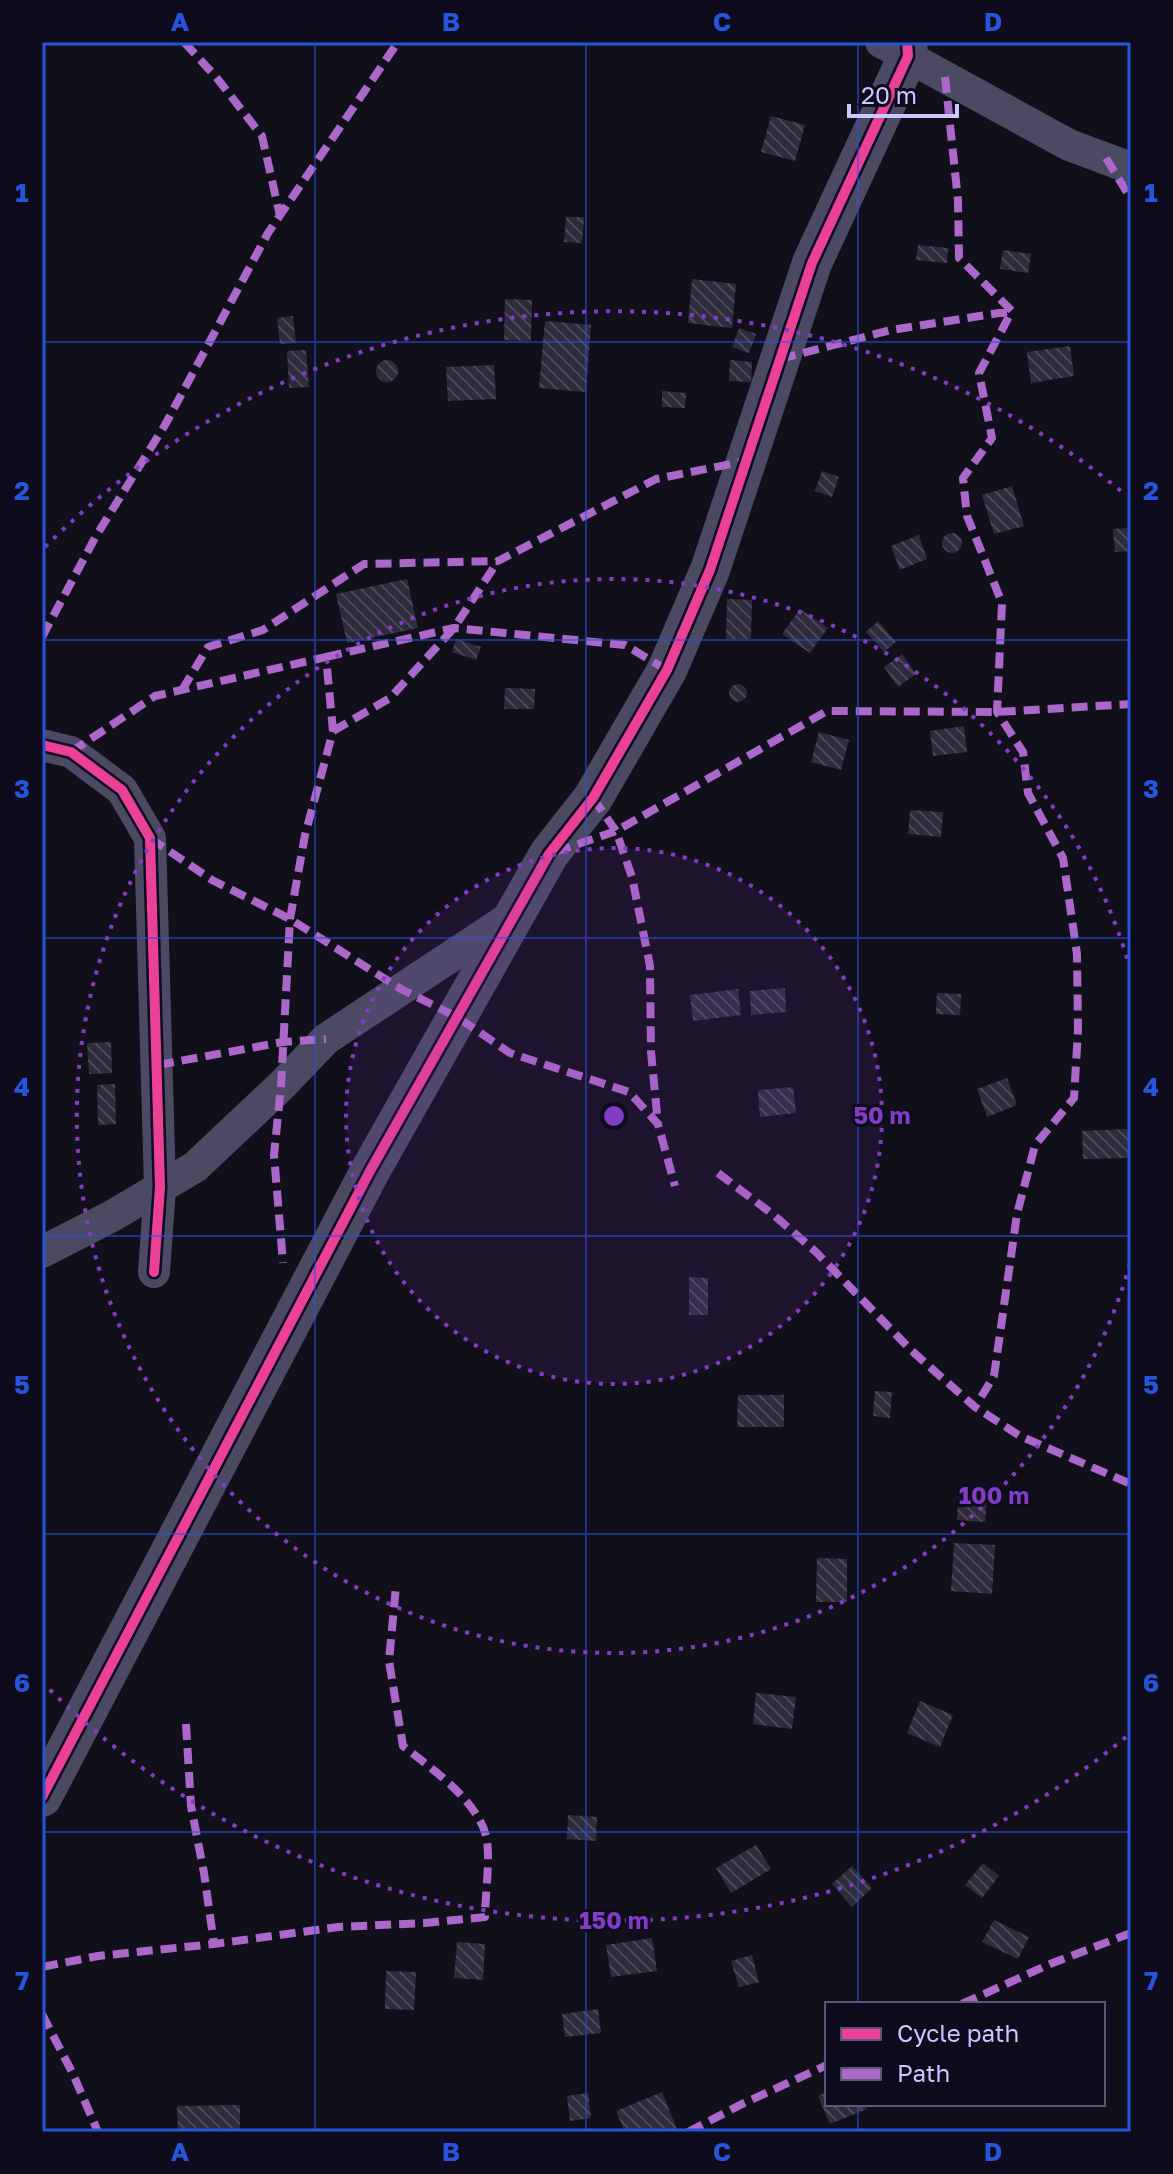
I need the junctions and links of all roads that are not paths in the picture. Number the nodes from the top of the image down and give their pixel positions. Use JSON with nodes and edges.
{"nodes":[{"id":1,"x":899,"y":47,"type":"edge"},
{"id":2,"x":1131,"y":168,"type":"edge"},
{"id":3,"x":42,"y":745,"type":"edge"},
{"id":4,"x":515,"y":914,"type":"junction"},
{"id":5,"x":160,"y":1187,"type":"junction"},
{"id":6,"x":42,"y":1252,"type":"edge"},
{"id":7,"x":154,"y":1272,"type":"dead end"},
{"id":8,"x":42,"y":1797,"type":"edge"}],
"edges":[{"from":1,"to":2,"type":"street"},
{"from":1,"to":4,"type":"street"},
{"from":3,"to":5,"type":"street"},
{"from":4,"to":5,"type":"street"},
{"from":4,"to":8,"type":"street"},
{"from":5,"to":6,"type":"street"},
{"from":5,"to":7,"type":"street"}]}
